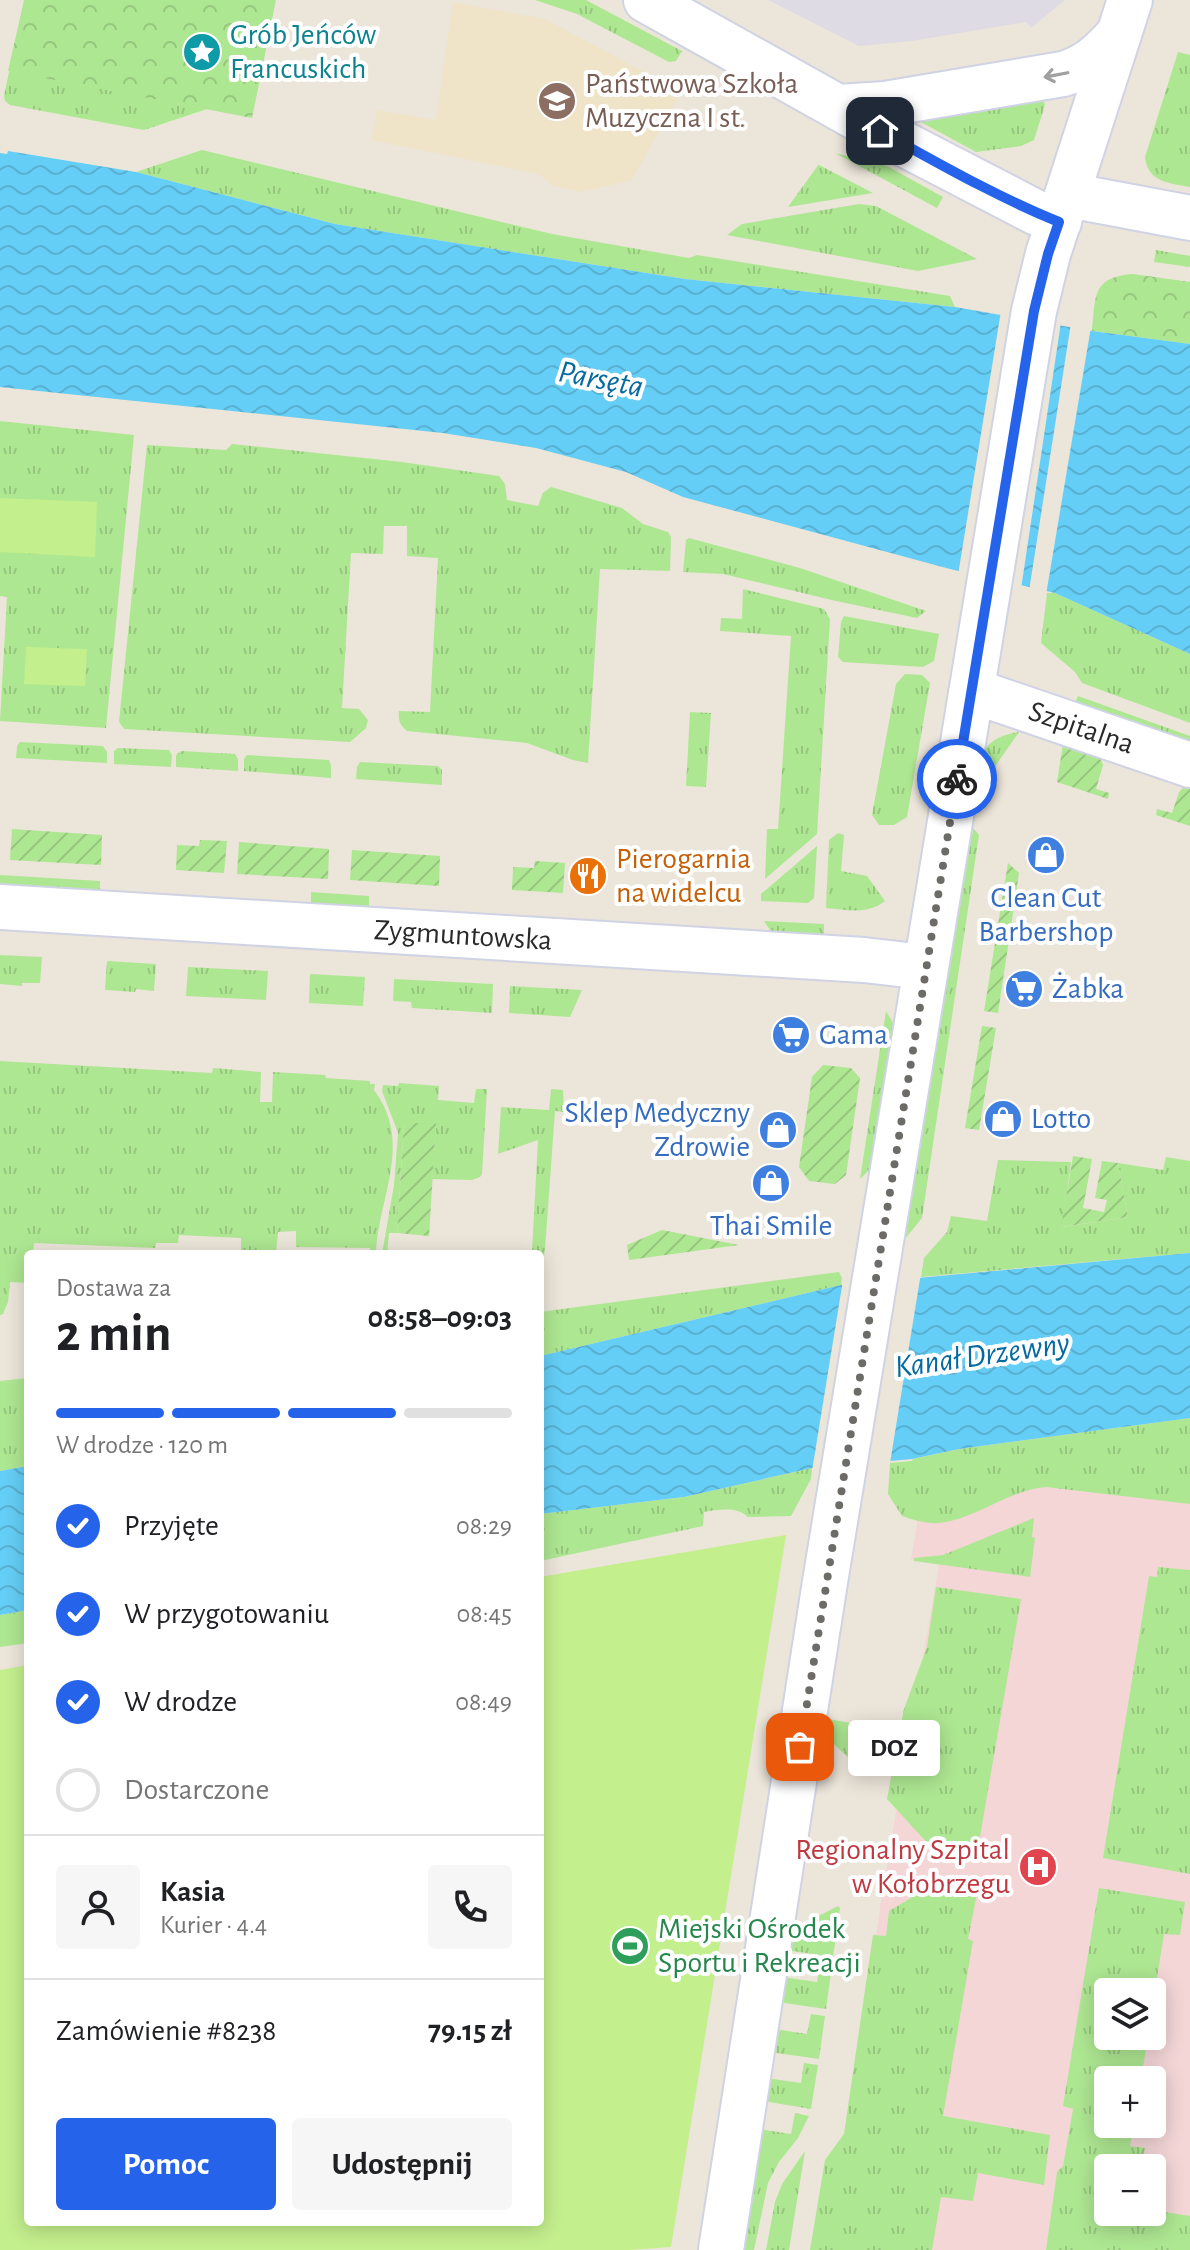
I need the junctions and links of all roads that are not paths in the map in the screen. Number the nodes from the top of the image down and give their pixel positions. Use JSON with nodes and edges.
{"nodes":[{"id":1,"x":646,"y":0,"type":"edge"},
{"id":2,"x":1125,"y":17,"type":"edge"},
{"id":3,"x":838,"y":107,"type":"junction"},
{"id":4,"x":1063,"y":208,"type":"junction"},
{"id":5,"x":1190,"y":218,"type":"edge"},
{"id":6,"x":971,"y":693,"type":"junction"},
{"id":7,"x":1190,"y":765,"type":"edge"},
{"id":8,"x":0,"y":907,"type":"edge"},
{"id":9,"x":925,"y":967,"type":"junction"},
{"id":10,"x":721,"y":2250,"type":"edge"}],
"edges":[{"from":1,"to":3,"type":"street"},
{"from":2,"to":3,"type":"street","one_way":true},
{"from":2,"to":4,"type":"street"},
{"from":3,"to":4,"type":"street"},
{"from":4,"to":5,"type":"street"},
{"from":4,"to":6,"type":"street"},
{"from":6,"to":7,"type":"street","name":"Szpitalna"},
{"from":6,"to":9,"type":"street"},
{"from":8,"to":9,"type":"street","name":"Zygmuntowska"},
{"from":9,"to":10,"type":"street"}]}
